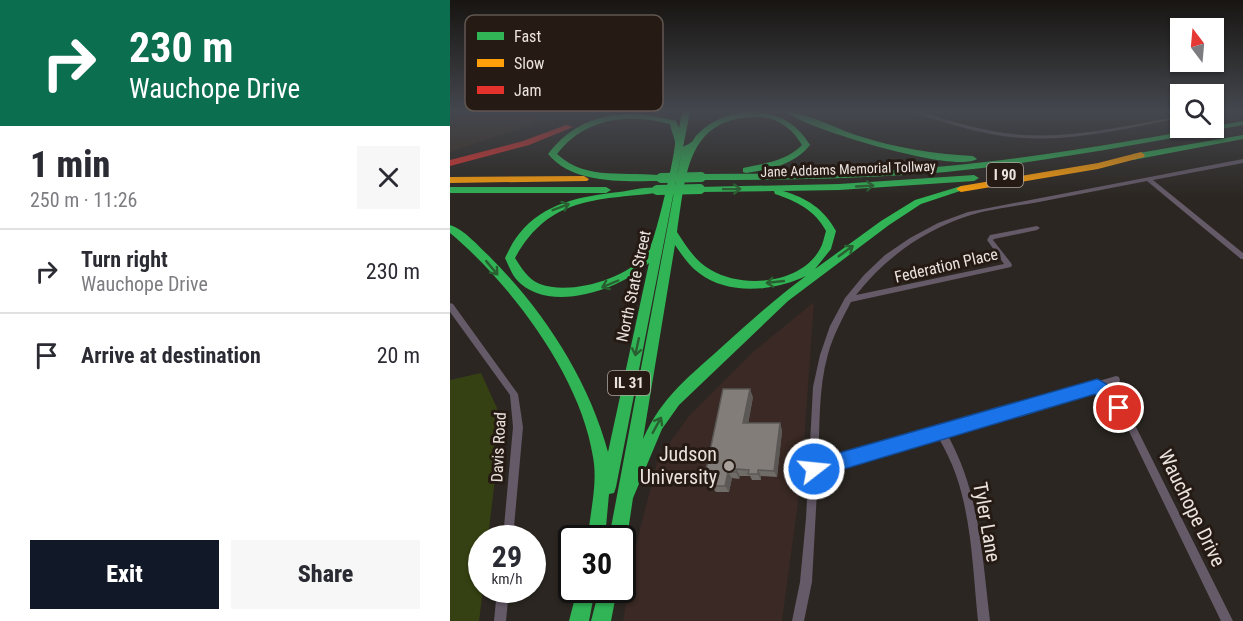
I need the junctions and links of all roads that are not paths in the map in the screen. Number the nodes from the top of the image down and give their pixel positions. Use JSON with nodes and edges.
{"nodes":[{"id":1,"x":531,"y":141,"type":"edge"},
{"id":2,"x":559,"y":141,"type":"edge"},
{"id":3,"x":679,"y":141,"type":"edge"},
{"id":4,"x":681,"y":141,"type":"edge"},
{"id":5,"x":688,"y":141,"type":"edge"},
{"id":6,"x":696,"y":141,"type":"edge"},
{"id":7,"x":805,"y":141,"type":"edge"},
{"id":8,"x":861,"y":141,"type":"edge"},
{"id":9,"x":1140,"y":141,"type":"edge"},
{"id":10,"x":1220,"y":141,"type":"edge"},
{"id":11,"x":680,"y":145,"type":"junction"},
{"id":12,"x":1065,"y":154,"type":"junction"},
{"id":13,"x":1141,"y":155,"type":"junction"},
{"id":14,"x":685,"y":160,"type":"junction"},
{"id":15,"x":1243,"y":161,"type":"edge"},
{"id":16,"x":450,"y":163,"type":"edge"},
{"id":17,"x":631,"y":178,"type":"junction"},
{"id":18,"x":1148,"y":179,"type":"junction"},
{"id":19,"x":450,"y":180,"type":"edge"},
{"id":20,"x":700,"y":183,"type":"junction"},
{"id":21,"x":659,"y":184,"type":"junction"},
{"id":22,"x":765,"y":189,"type":"junction"},
{"id":23,"x":450,"y":190,"type":"edge"},
{"id":24,"x":450,"y":228,"type":"edge"},
{"id":25,"x":1037,"y":228,"type":"dead end"},
{"id":26,"x":667,"y":230,"type":"junction"},
{"id":27,"x":1243,"y":257,"type":"edge"},
{"id":28,"x":847,"y":301,"type":"junction"},
{"id":29,"x":450,"y":306,"type":"edge"},
{"id":30,"x":1116,"y":380,"type":"dead end"},
{"id":31,"x":1097,"y":386,"type":"junction"},
{"id":32,"x":941,"y":433,"type":"junction"},
{"id":33,"x":814,"y":469,"type":"junction"},
{"id":34,"x":626,"y":498,"type":"junction"},
{"id":35,"x":509,"y":525,"type":"edge"},
{"id":36,"x":598,"y":525,"type":"edge"},
{"id":37,"x":600,"y":525,"type":"edge"},
{"id":38,"x":621,"y":525,"type":"edge"},
{"id":39,"x":502,"y":603,"type":"edge"},
{"id":40,"x":583,"y":603,"type":"edge"},
{"id":41,"x":605,"y":603,"type":"edge"},
{"id":42,"x":500,"y":621,"type":"edge"},
{"id":43,"x":579,"y":621,"type":"edge"},
{"id":44,"x":602,"y":621,"type":"edge"},
{"id":45,"x":798,"y":621,"type":"edge"},
{"id":46,"x":984,"y":621,"type":"edge"},
{"id":47,"x":1227,"y":621,"type":"edge"}],
"edges":[{"from":1,"to":16,"type":"main road"},
{"from":2,"to":17,"type":"main road"},
{"from":3,"to":11,"type":"main road"},
{"from":4,"to":11,"type":"main road","name":"North State Street","number":"IL 31"},
{"from":5,"to":14,"type":"main road","name":"North State Street","number":"IL 31"},
{"from":6,"to":14,"type":"main road"},
{"from":7,"to":20,"type":"main road"},
{"from":8,"to":12,"type":"main road"},
{"from":9,"to":12,"type":"main road","name":"Jane Addams Memorial Tollway","number":"I 90"},
{"from":10,"to":13,"type":"main road","name":"Jane Addams Memorial Tollway","number":"I 90"},
{"from":11,"to":26,"type":"main road","name":"North State Street","number":"IL 31"},
{"from":12,"to":20,"type":"main road","name":"Jane Addams Memorial Tollway","number":"I 90"},
{"from":22,"to":13,"type":"main road","name":"Jane Addams Memorial Tollway","number":"I 90","one_way":true},
{"from":34,"to":13,"type":"main road","one_way":true},
{"from":14,"to":26,"type":"main road","name":"North State Street","number":"IL 31"},
{"from":15,"to":18,"type":"street"},
{"from":17,"to":19,"type":"main road","name":"Jane Addams Memorial Tollway","number":"I 90"},
{"from":17,"to":21,"type":"main road","name":"Jane Addams Memorial Tollway","number":"I 90"},
{"from":18,"to":27,"type":"street"},
{"from":18,"to":28,"type":"street"},
{"from":20,"to":21,"type":"main road","name":"Jane Addams Memorial Tollway","number":"I 90","bridge":true},
{"from":20,"to":22,"type":"main road","name":"Jane Addams Memorial Tollway","number":"I 90","one_way":true},
{"from":21,"to":23,"type":"main road","name":"Jane Addams Memorial Tollway","number":"I 90"},
{"from":26,"to":21,"type":"main road","one_way":true},
{"from":22,"to":26,"type":"main road","one_way":true},
{"from":24,"to":36,"type":"main road","one_way":true},
{"from":25,"to":28,"type":"street","name":"Federation Place"},
{"from":26,"to":34,"type":"main road","name":"North State Street","number":"IL 31"},
{"from":26,"to":37,"type":"main road","name":"North State Street","number":"IL 31","one_way":true},
{"from":28,"to":33,"type":"street"},
{"from":29,"to":35,"type":"street","name":"Davis Road"},
{"from":30,"to":31,"type":"street"},
{"from":31,"to":32,"type":"street"},
{"from":31,"to":47,"type":"street","name":"Wauchope Drive"},
{"from":32,"to":33,"type":"street"},
{"from":32,"to":46,"type":"street","name":"Tyler Lane"},
{"from":33,"to":45,"type":"street"},
{"from":34,"to":38,"type":"main road","name":"North State Street","number":"IL 31"},
{"from":39,"to":42,"type":"street"},
{"from":40,"to":43,"type":"main road"},
{"from":41,"to":44,"type":"main road"}]}
